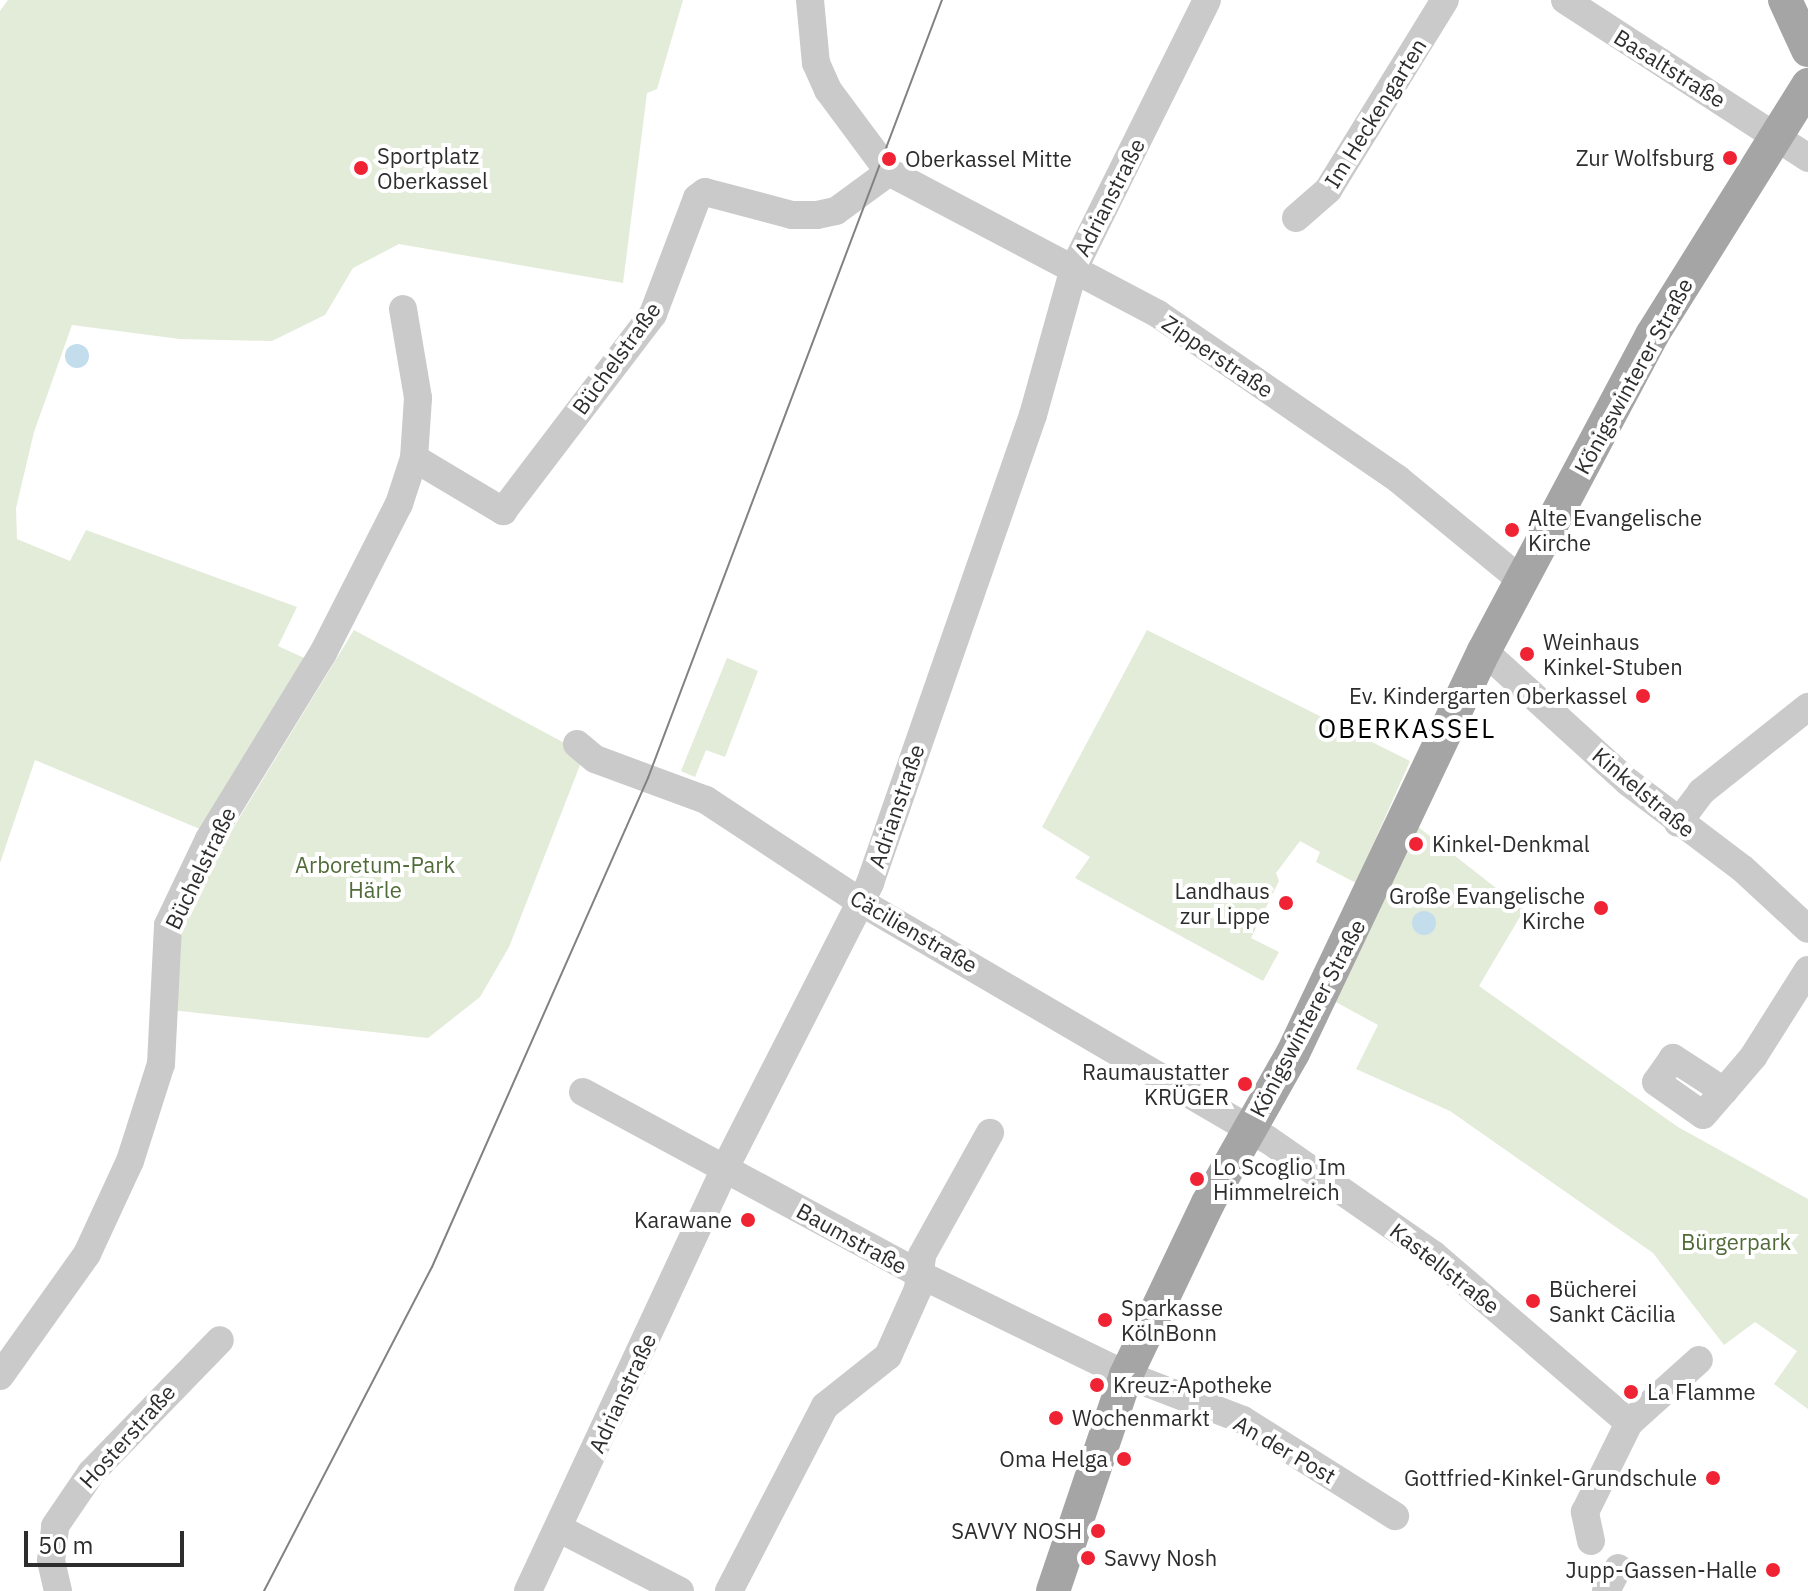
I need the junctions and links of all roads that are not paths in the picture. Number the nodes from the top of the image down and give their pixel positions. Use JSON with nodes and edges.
{"nodes":[{"id":1,"x":810,"y":0,"type":"edge"},
{"id":2,"x":1207,"y":0,"type":"edge"},
{"id":3,"x":1445,"y":0,"type":"edge"},
{"id":4,"x":1565,"y":0,"type":"edge"},
{"id":5,"x":1785,"y":0,"type":"edge"},
{"id":6,"x":1808,"y":50,"type":"edge"},
{"id":7,"x":1808,"y":85,"type":"edge"},
{"id":8,"x":1776,"y":136,"type":"junction"},
{"id":9,"x":1808,"y":158,"type":"edge"},
{"id":10,"x":889,"y":172,"type":"junction"},
{"id":11,"x":1296,"y":218,"type":"dead end"},
{"id":12,"x":1074,"y":268,"type":"junction"},
{"id":13,"x":403,"y":309,"type":"dead end"},
{"id":14,"x":414,"y":458,"type":"junction"},
{"id":15,"x":1521,"y":580,"type":"junction"},
{"id":16,"x":1484,"y":651,"type":"junction"},
{"id":17,"x":1808,"y":707,"type":"edge"},
{"id":18,"x":577,"y":744,"type":"dead end"},
{"id":19,"x":1678,"y":823,"type":"junction"},
{"id":20,"x":859,"y":901,"type":"junction"},
{"id":21,"x":1808,"y":929,"type":"edge"},
{"id":22,"x":1808,"y":970,"type":"edge"},
{"id":23,"x":1724,"y":1091,"type":"dead end"},
{"id":24,"x":583,"y":1092,"type":"dead end"},
{"id":25,"x":1248,"y":1129,"type":"junction"},
{"id":26,"x":990,"y":1133,"type":"dead end"},
{"id":27,"x":725,"y":1168,"type":"junction"},
{"id":28,"x":921,"y":1275,"type":"junction"},
{"id":29,"x":220,"y":1340,"type":"dead end"},
{"id":30,"x":1699,"y":1360,"type":"dead end"},
{"id":31,"x":1126,"y":1375,"type":"junction"},
{"id":32,"x":0,"y":1376,"type":"edge"},
{"id":33,"x":1629,"y":1423,"type":"junction"},
{"id":34,"x":1395,"y":1516,"type":"dead end"},
{"id":35,"x":560,"y":1529,"type":"junction"},
{"id":36,"x":1591,"y":1541,"type":"dead end"},
{"id":37,"x":58,"y":1591,"type":"edge"},
{"id":38,"x":528,"y":1591,"type":"edge"},
{"id":39,"x":680,"y":1591,"type":"edge"},
{"id":40,"x":729,"y":1591,"type":"edge"},
{"id":41,"x":1053,"y":1591,"type":"edge"}],
"edges":[{"from":1,"to":10,"type":"street"},
{"from":2,"to":12,"type":"street","name":"Adrianstraße"},
{"from":3,"to":11,"type":"street","name":"Im Heckengarten"},
{"from":4,"to":8,"type":"street","name":"Basaltstraße"},
{"from":5,"to":6,"type":"main road"},
{"from":7,"to":8,"type":"main road","name":"Königswinterer Straße"},
{"from":8,"to":9,"type":"street","name":"Basaltstraße"},
{"from":8,"to":15,"type":"main road","name":"Königswinterer Straße"},
{"from":10,"to":12,"type":"street","name":"Zipperstraße"},
{"from":10,"to":14,"type":"street","name":"Büchelstraße"},
{"from":12,"to":15,"type":"street","name":"Zipperstraße"},
{"from":12,"to":20,"type":"street","name":"Adrianstraße"},
{"from":13,"to":14,"type":"street","name":"Büchelstraße"},
{"from":14,"to":32,"type":"street","name":"Büchelstraße"},
{"from":15,"to":16,"type":"main road","name":"Königswinterer Straße"},
{"from":16,"to":19,"type":"street","name":"Kinkelstraße"},
{"from":16,"to":25,"type":"main road","name":"Königswinterer Straße"},
{"from":17,"to":19,"type":"street"},
{"from":18,"to":20,"type":"street","name":"Cäcilienstraße"},
{"from":19,"to":21,"type":"street","name":"Kinkelstraße"},
{"from":20,"to":25,"type":"street","name":"Cäcilienstraße"},
{"from":20,"to":27,"type":"street","name":"Adrianstraße"},
{"from":22,"to":23,"type":"street"},
{"from":24,"to":27,"type":"street","name":"Baumstraße"},
{"from":25,"to":31,"type":"main road","name":"Königswinterer Straße"},
{"from":25,"to":33,"type":"street","name":"Kastellstraße"},
{"from":26,"to":28,"type":"street"},
{"from":27,"to":28,"type":"street","name":"Baumstraße"},
{"from":27,"to":35,"type":"street","name":"Adrianstraße"},
{"from":28,"to":31,"type":"street","name":"Baumstraße"},
{"from":28,"to":40,"type":"street"},
{"from":29,"to":37,"type":"street","name":"Hosterstraße"},
{"from":30,"to":33,"type":"street"},
{"from":31,"to":34,"type":"street","name":"An der Post"},
{"from":31,"to":41,"type":"main road","name":"Königswinterer Straße"},
{"from":33,"to":36,"type":"street"},
{"from":35,"to":38,"type":"street","name":"Adrianstraße"},
{"from":35,"to":39,"type":"street"}]}
